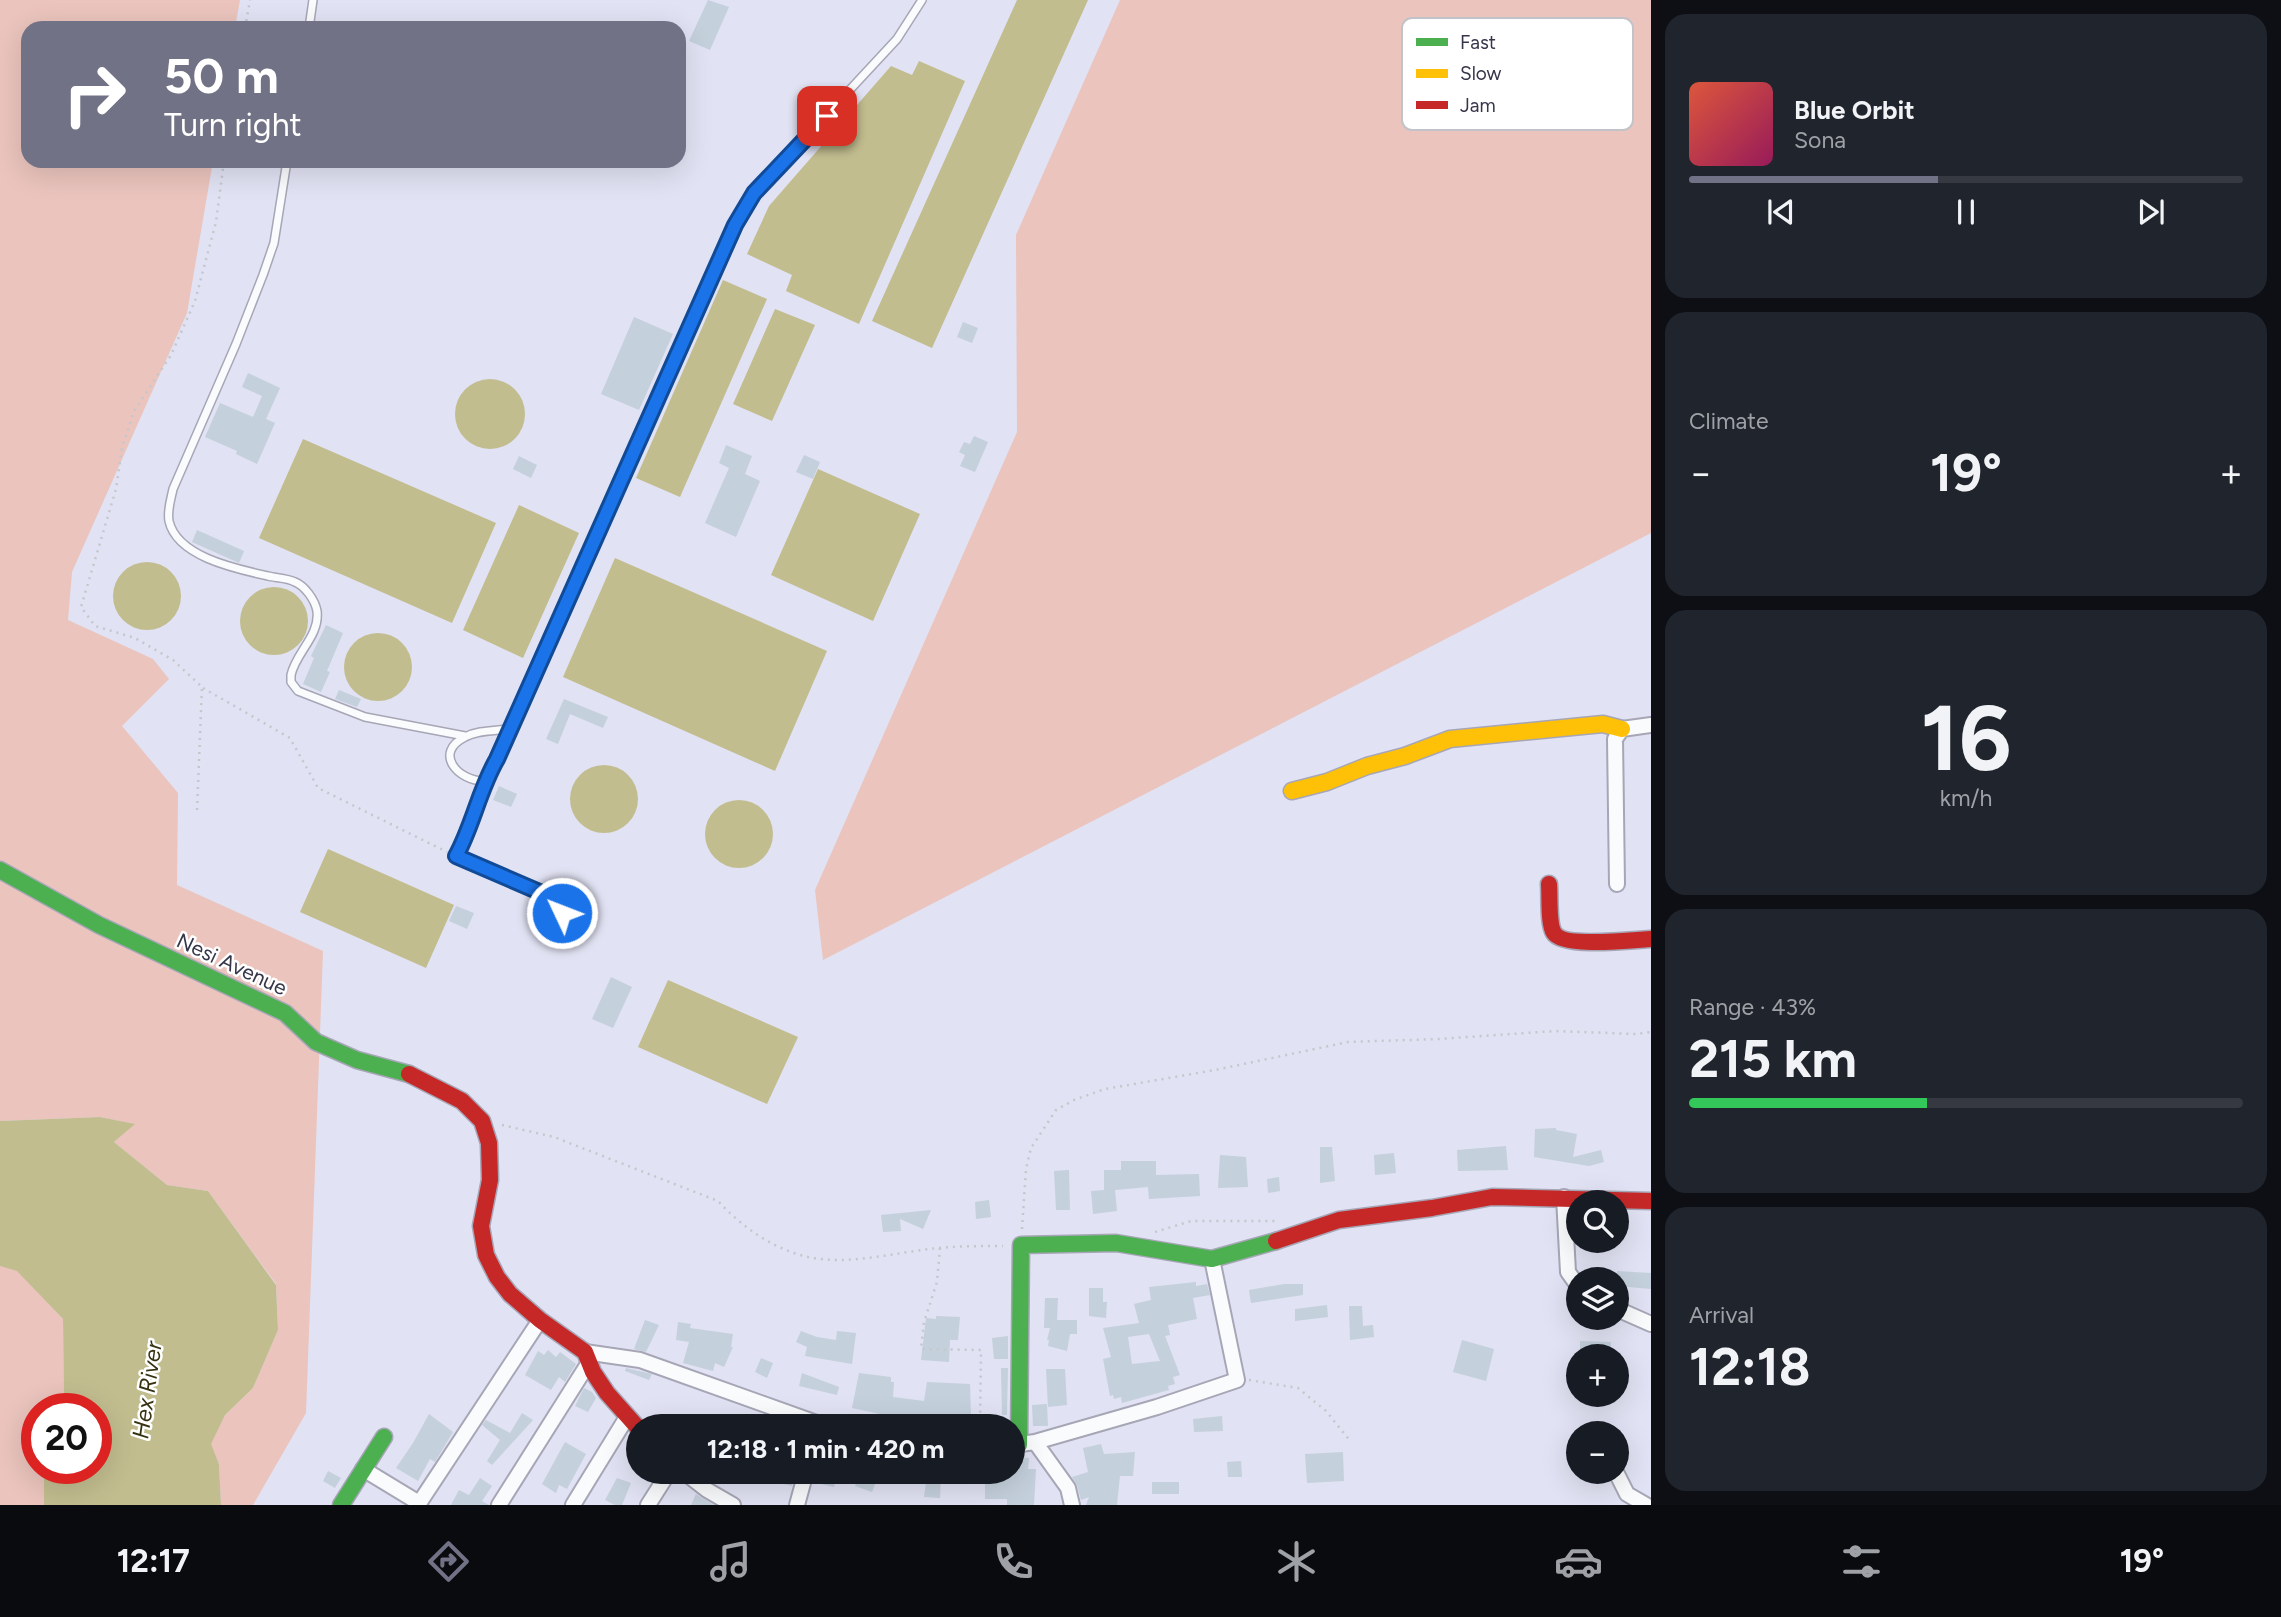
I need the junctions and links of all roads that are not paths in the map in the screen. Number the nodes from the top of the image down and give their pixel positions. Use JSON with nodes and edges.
{"nodes":[{"id":1,"x":313,"y":0,"type":"edge"},
{"id":2,"x":922,"y":0,"type":"edge"},
{"id":3,"x":310,"y":21,"type":"edge"},
{"id":4,"x":286,"y":168,"type":"edge"},
{"id":5,"x":1651,"y":724,"type":"edge"},
{"id":6,"x":509,"y":729,"type":"junction"},
{"id":7,"x":1622,"y":729,"type":"junction"},
{"id":8,"x":466,"y":736,"type":"junction"},
{"id":9,"x":484,"y":781,"type":"junction"},
{"id":10,"x":1293,"y":791,"type":"dead end"},
{"id":11,"x":0,"y":870,"type":"edge"},
{"id":12,"x":1549,"y":884,"type":"dead end"},
{"id":13,"x":1617,"y":884,"type":"dead end"},
{"id":14,"x":1651,"y":939,"type":"edge"},
{"id":15,"x":574,"y":942,"type":"dead end"},
{"id":16,"x":1564,"y":1197,"type":"junction"},
{"id":17,"x":1651,"y":1201,"type":"edge"},
{"id":18,"x":1212,"y":1259,"type":"junction"},
{"id":19,"x":1568,"y":1267,"type":"edge"},
{"id":20,"x":1629,"y":1314,"type":"edge"},
{"id":21,"x":540,"y":1320,"type":"junction"},
{"id":22,"x":1651,"y":1324,"type":"edge"},
{"id":23,"x":586,"y":1358,"type":"junction"},
{"id":24,"x":626,"y":1414,"type":"edge"},
{"id":25,"x":788,"y":1414,"type":"edge"},
{"id":26,"x":1023,"y":1414,"type":"edge"},
{"id":27,"x":626,"y":1433,"type":"edge"},
{"id":28,"x":384,"y":1437,"type":"dead end"},
{"id":29,"x":1025,"y":1443,"type":"edge"},
{"id":30,"x":1025,"y":1446,"type":"edge"},
{"id":31,"x":363,"y":1469,"type":"junction"},
{"id":32,"x":661,"y":1484,"type":"edge"},
{"id":33,"x":700,"y":1484,"type":"edge"},
{"id":34,"x":803,"y":1484,"type":"edge"},
{"id":35,"x":1623,"y":1484,"type":"edge"},
{"id":36,"x":419,"y":1504,"type":"edge"},
{"id":37,"x":728,"y":1504,"type":"edge"},
{"id":38,"x":341,"y":1505,"type":"edge"},
{"id":39,"x":499,"y":1505,"type":"edge"},
{"id":40,"x":573,"y":1505,"type":"edge"},
{"id":41,"x":648,"y":1505,"type":"edge"},
{"id":42,"x":797,"y":1505,"type":"edge"},
{"id":43,"x":1072,"y":1505,"type":"edge"},
{"id":44,"x":1646,"y":1505,"type":"edge"}],
"edges":[{"from":1,"to":3,"type":"lane"},
{"from":2,"to":6,"type":"lane"},
{"from":4,"to":8,"type":"lane"},
{"from":5,"to":7,"type":"street"},
{"from":6,"to":8,"type":"lane"},
{"from":6,"to":9,"type":"lane"},
{"from":7,"to":10,"type":"street"},
{"from":7,"to":13,"type":"street"},
{"from":8,"to":9,"type":"lane"},
{"from":9,"to":15,"type":"lane"},
{"from":11,"to":21,"type":"street","name":"Nesi Avenue"},
{"from":12,"to":14,"type":"street"},
{"from":16,"to":17,"type":"street"},
{"from":16,"to":18,"type":"street"},
{"from":16,"to":19,"type":"street"},
{"from":18,"to":26,"type":"street"},
{"from":18,"to":29,"type":"street"},
{"from":20,"to":22,"type":"street"},
{"from":21,"to":23,"type":"street"},
{"from":21,"to":36,"type":"street"},
{"from":23,"to":24,"type":"street"},
{"from":23,"to":25,"type":"street"},
{"from":23,"to":39,"type":"street"},
{"from":27,"to":40,"type":"street"},
{"from":28,"to":31,"type":"street"},
{"from":30,"to":43,"type":"street"},
{"from":31,"to":36,"type":"street"},
{"from":31,"to":38,"type":"street"},
{"from":32,"to":41,"type":"street"},
{"from":33,"to":37,"type":"street"},
{"from":34,"to":42,"type":"street"},
{"from":35,"to":44,"type":"street"}]}
